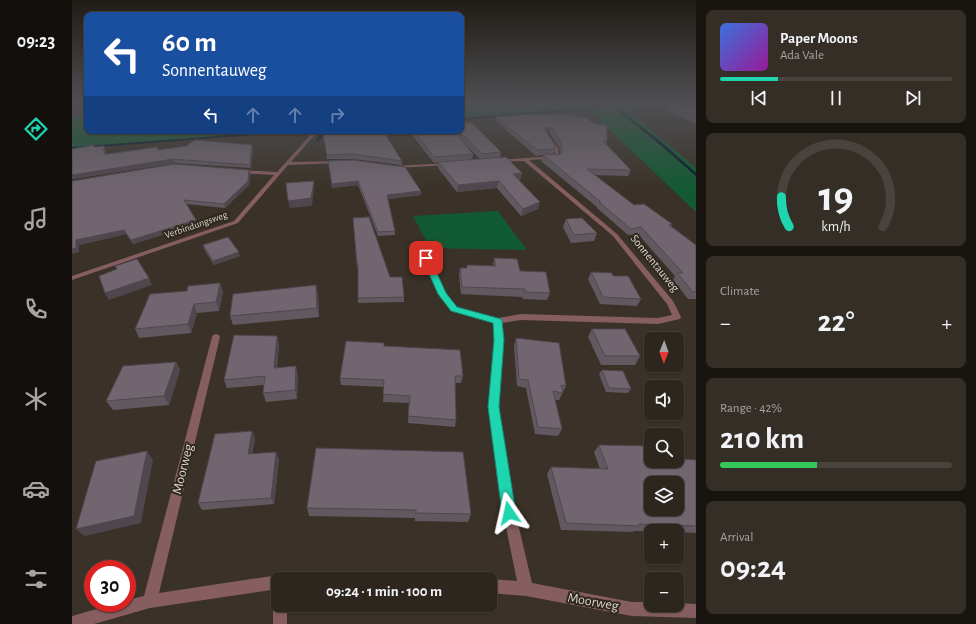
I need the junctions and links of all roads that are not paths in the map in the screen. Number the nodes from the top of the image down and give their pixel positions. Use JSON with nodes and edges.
{"nodes":[{"id":1,"x":313,"y":134,"type":"edge"},
{"id":2,"x":547,"y":134,"type":"edge"},
{"id":3,"x":526,"y":159,"type":"junction"},
{"id":4,"x":496,"y":161,"type":"edge"},
{"id":5,"x":346,"y":162,"type":"edge"},
{"id":6,"x":288,"y":164,"type":"junction"},
{"id":7,"x":454,"y":164,"type":"edge"},
{"id":8,"x":392,"y":167,"type":"edge"},
{"id":9,"x":234,"y":170,"type":"edge"},
{"id":10,"x":279,"y":174,"type":"junction"},
{"id":11,"x":427,"y":250,"type":"dead end"},
{"id":12,"x":72,"y":278,"type":"edge"},
{"id":13,"x":498,"y":321,"type":"junction"},
{"id":14,"x":216,"y":337,"type":"dead end"},
{"id":15,"x":271,"y":583,"type":"edge"},
{"id":16,"x":497,"y":587,"type":"edge"},
{"id":17,"x":526,"y":590,"type":"junction"},
{"id":18,"x":150,"y":601,"type":"junction"},
{"id":19,"x":280,"y":612,"type":"edge"},
{"id":20,"x":696,"y":612,"type":"edge"},
{"id":21,"x":72,"y":623,"type":"edge"},
{"id":22,"x":280,"y":624,"type":"edge"}],
"edges":[{"from":1,"to":6,"type":"street","name":"Verbindungsweg"},
{"from":2,"to":3,"type":"street"},
{"from":3,"to":4,"type":"street"},
{"from":3,"to":13,"type":"street","name":"Sonnentauweg"},
{"from":5,"to":6,"type":"street"},
{"from":6,"to":10,"type":"street","name":"Verbindungsweg"},
{"from":7,"to":8,"type":"street"},
{"from":9,"to":10,"type":"street"},
{"from":10,"to":12,"type":"street","name":"Verbindungsweg"},
{"from":11,"to":13,"type":"street","name":"Sonnentauweg"},
{"from":13,"to":17,"type":"street"},
{"from":14,"to":18,"type":"street","name":"Moorweg"},
{"from":15,"to":18,"type":"street"},
{"from":16,"to":17,"type":"street","name":"Moorweg"},
{"from":17,"to":20,"type":"street","name":"Moorweg"},
{"from":18,"to":21,"type":"street"},
{"from":19,"to":22,"type":"street"}]}
